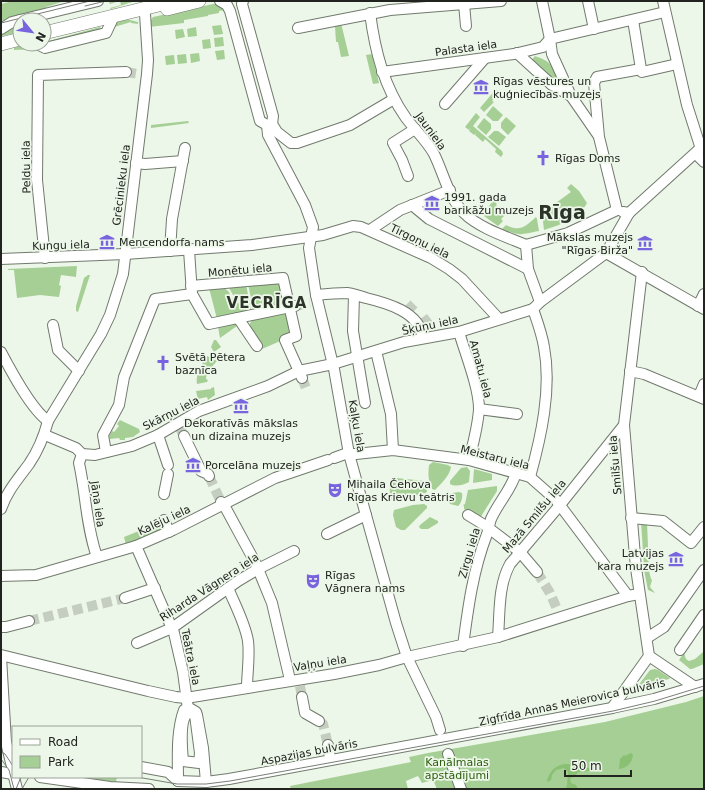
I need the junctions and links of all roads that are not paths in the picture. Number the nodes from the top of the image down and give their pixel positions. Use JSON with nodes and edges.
{"nodes":[{"id":1,"x":98,"y":1,"type":"edge"},
{"id":2,"x":150,"y":1,"type":"edge"},
{"id":3,"x":175,"y":1,"type":"edge"},
{"id":4,"x":199,"y":1,"type":"edge"},
{"id":5,"x":220,"y":1,"type":"edge"},
{"id":6,"x":243,"y":1,"type":"edge"},
{"id":7,"x":501,"y":1,"type":"edge"},
{"id":8,"x":542,"y":1,"type":"edge"},
{"id":9,"x":588,"y":1,"type":"edge"},
{"id":10,"x":663,"y":1,"type":"edge"},
{"id":11,"x":464,"y":4,"type":"junction"},
{"id":12,"x":390,"y":6,"type":"edge"},
{"id":13,"x":52,"y":12,"type":"edge"},
{"id":14,"x":666,"y":12,"type":"junction"},
{"id":15,"x":145,"y":14,"type":"junction"},
{"id":16,"x":370,"y":14,"type":"junction"},
{"id":17,"x":116,"y":16,"type":"junction"},
{"id":18,"x":633,"y":20,"type":"junction"},
{"id":19,"x":12,"y":22,"type":"edge"},
{"id":20,"x":466,"y":26,"type":"dead end"},
{"id":21,"x":298,"y":28,"type":"dead end"},
{"id":22,"x":1,"y":29,"type":"edge"},
{"id":23,"x":594,"y":29,"type":"junction"},
{"id":24,"x":52,"y":31,"type":"edge"},
{"id":25,"x":550,"y":39,"type":"junction"},
{"id":26,"x":52,"y":46,"type":"edge"},
{"id":27,"x":518,"y":53,"type":"junction"},
{"id":28,"x":484,"y":58,"type":"junction"},
{"id":29,"x":677,"y":64,"type":"junction"},
{"id":30,"x":641,"y":69,"type":"junction"},
{"id":31,"x":126,"y":72,"type":"tunnel mouth"},
{"id":32,"x":382,"y":72,"type":"junction"},
{"id":33,"x":571,"y":96,"type":"junction"},
{"id":34,"x":394,"y":99,"type":"junction"},
{"id":35,"x":445,"y":104,"type":"dead end"},
{"id":36,"x":269,"y":125,"type":"junction"},
{"id":37,"x":415,"y":129,"type":"junction"},
{"id":38,"x":599,"y":137,"type":"junction"},
{"id":39,"x":185,"y":148,"type":"dead end"},
{"id":40,"x":700,"y":149,"type":"edge"},
{"id":41,"x":183,"y":161,"type":"junction"},
{"id":42,"x":704,"y":162,"type":"edge"},
{"id":43,"x":136,"y":163,"type":"junction"},
{"id":44,"x":408,"y":176,"type":"dead end"},
{"id":45,"x":450,"y":190,"type":"junction"},
{"id":46,"x":412,"y":205,"type":"junction"},
{"id":47,"x":618,"y":210,"type":"junction"},
{"id":48,"x":629,"y":213,"type":"junction"},
{"id":49,"x":370,"y":230,"type":"junction"},
{"id":50,"x":312,"y":237,"type":"junction"},
{"id":51,"x":526,"y":245,"type":"junction"},
{"id":52,"x":188,"y":250,"type":"junction"},
{"id":53,"x":170,"y":251,"type":"junction"},
{"id":54,"x":606,"y":253,"type":"junction"},
{"id":55,"x":125,"y":254,"type":"junction"},
{"id":56,"x":45,"y":258,"type":"junction"},
{"id":57,"x":1,"y":259,"type":"edge"},
{"id":58,"x":528,"y":270,"type":"junction"},
{"id":59,"x":642,"y":272,"type":"junction"},
{"id":60,"x":192,"y":290,"type":"junction"},
{"id":61,"x":704,"y":294,"type":"edge"},
{"id":62,"x":354,"y":295,"type":"junction"},
{"id":63,"x":315,"y":300,"type":"junction"},
{"id":64,"x":537,"y":305,"type":"junction"},
{"id":65,"x":292,"y":307,"type":"junction"},
{"id":66,"x":701,"y":308,"type":"edge"},
{"id":67,"x":238,"y":318,"type":"junction"},
{"id":68,"x":499,"y":319,"type":"junction"},
{"id":69,"x":53,"y":325,"type":"dead end"},
{"id":70,"x":459,"y":332,"type":"junction"},
{"id":71,"x":423,"y":338,"type":"junction"},
{"id":72,"x":257,"y":346,"type":"dead end"},
{"id":73,"x":376,"y":351,"type":"junction"},
{"id":74,"x":1,"y":352,"type":"edge"},
{"id":75,"x":357,"y":357,"type":"junction"},
{"id":76,"x":332,"y":364,"type":"junction"},
{"id":77,"x":5,"y":368,"type":"edge"},
{"id":78,"x":79,"y":371,"type":"junction"},
{"id":79,"x":630,"y":372,"type":"junction"},
{"id":80,"x":300,"y":374,"type":"junction"},
{"id":81,"x":704,"y":384,"type":"edge"},
{"id":82,"x":702,"y":397,"type":"edge"},
{"id":83,"x":365,"y":403,"type":"dead end"},
{"id":84,"x":479,"y":408,"type":"junction"},
{"id":85,"x":517,"y":414,"type":"dead end"},
{"id":86,"x":48,"y":421,"type":"junction"},
{"id":87,"x":624,"y":425,"type":"junction"},
{"id":88,"x":180,"y":429,"type":"junction"},
{"id":89,"x":45,"y":435,"type":"junction"},
{"id":90,"x":158,"y":435,"type":"junction"},
{"id":91,"x":393,"y":450,"type":"junction"},
{"id":92,"x":106,"y":452,"type":"junction"},
{"id":93,"x":82,"y":454,"type":"junction"},
{"id":94,"x":349,"y":454,"type":"junction"},
{"id":95,"x":469,"y":460,"type":"junction"},
{"id":96,"x":516,"y":473,"type":"junction"},
{"id":97,"x":209,"y":476,"type":"tunnel mouth"},
{"id":98,"x":530,"y":477,"type":"junction"},
{"id":99,"x":164,"y":494,"type":"dead end"},
{"id":100,"x":3,"y":497,"type":"edge"},
{"id":101,"x":222,"y":503,"type":"junction"},
{"id":102,"x":560,"y":505,"type":"junction"},
{"id":103,"x":1,"y":509,"type":"edge"},
{"id":104,"x":366,"y":515,"type":"junction"},
{"id":105,"x":468,"y":515,"type":"dead end"},
{"id":106,"x":631,"y":518,"type":"junction"},
{"id":107,"x":164,"y":520,"type":"dead end"},
{"id":108,"x":704,"y":527,"type":"edge"},
{"id":109,"x":489,"y":528,"type":"junction"},
{"id":110,"x":169,"y":532,"type":"junction"},
{"id":111,"x":327,"y":534,"type":"dead end"},
{"id":112,"x":136,"y":546,"type":"junction"},
{"id":113,"x":294,"y":551,"type":"dead end"},
{"id":114,"x":520,"y":552,"type":"junction"},
{"id":115,"x":97,"y":557,"type":"junction"},
{"id":116,"x":258,"y":569,"type":"junction"},
{"id":117,"x":704,"y":570,"type":"edge"},
{"id":118,"x":537,"y":572,"type":"tunnel mouth"},
{"id":119,"x":1,"y":576,"type":"edge"},
{"id":120,"x":155,"y":588,"type":"junction"},
{"id":121,"x":228,"y":588,"type":"junction"},
{"id":122,"x":640,"y":594,"type":"junction"},
{"id":123,"x":628,"y":596,"type":"junction"},
{"id":124,"x":125,"y":598,"type":"tunnel mouth"},
{"id":125,"x":704,"y":615,"type":"edge"},
{"id":126,"x":29,"y":621,"type":"tunnel mouth"},
{"id":127,"x":1,"y":627,"type":"edge"},
{"id":128,"x":172,"y":628,"type":"junction"},
{"id":129,"x":498,"y":637,"type":"junction"},
{"id":130,"x":647,"y":638,"type":"junction"},
{"id":131,"x":137,"y":642,"type":"dead end"},
{"id":132,"x":463,"y":646,"type":"junction"},
{"id":133,"x":680,"y":650,"type":"dead end"},
{"id":134,"x":1,"y":656,"type":"edge"},
{"id":135,"x":407,"y":656,"type":"junction"},
{"id":136,"x":649,"y":656,"type":"junction"},
{"id":137,"x":290,"y":680,"type":"junction"},
{"id":138,"x":700,"y":685,"type":"edge"},
{"id":139,"x":247,"y":688,"type":"junction"},
{"id":140,"x":302,"y":697,"type":"tunnel mouth"},
{"id":141,"x":186,"y":698,"type":"junction"},
{"id":142,"x":612,"y":708,"type":"junction"},
{"id":143,"x":191,"y":712,"type":"junction"},
{"id":144,"x":319,"y":721,"type":"tunnel mouth"},
{"id":145,"x":442,"y":735,"type":"junction"},
{"id":146,"x":7,"y":742,"type":"edge"},
{"id":147,"x":328,"y":745,"type":"tunnel mouth"},
{"id":148,"x":448,"y":754,"type":"dead end"},
{"id":149,"x":330,"y":758,"type":"dead end"},
{"id":150,"x":12,"y":767,"type":"edge"},
{"id":151,"x":142,"y":767,"type":"edge"},
{"id":152,"x":1,"y":772,"type":"edge"},
{"id":153,"x":12,"y":772,"type":"edge"},
{"id":154,"x":14,"y":778,"type":"edge"},
{"id":155,"x":47,"y":778,"type":"edge"},
{"id":156,"x":206,"y":782,"type":"junction"},
{"id":157,"x":175,"y":785,"type":"edge"},
{"id":158,"x":116,"y":788,"type":"edge"},
{"id":159,"x":17,"y":789,"type":"edge"},
{"id":160,"x":148,"y":789,"type":"edge"},
{"id":161,"x":461,"y":789,"type":"edge"}],
"edges":[{"from":1,"to":13,"type":"street"},
{"from":2,"to":17,"type":"main road"},
{"from":3,"to":17,"type":"main road"},
{"from":4,"to":15,"type":"main road"},
{"from":5,"to":36,"type":"street","name":"Kaļķu iela"},
{"from":6,"to":36,"type":"street","name":"Kaļķu iela"},
{"from":7,"to":11,"type":"street"},
{"from":8,"to":25,"type":"street"},
{"from":9,"to":23,"type":"street"},
{"from":10,"to":14,"type":"street"},
{"from":11,"to":12,"type":"street"},
{"from":11,"to":20,"type":"street"},
{"from":12,"to":16,"type":"street"},
{"from":14,"to":18,"type":"street","name":"Palasta iela"},
{"from":14,"to":29,"type":"street"},
{"from":15,"to":17,"type":"main road"},
{"from":15,"to":43,"type":"street","name":"Grēcinieku iela"},
{"from":16,"to":21,"type":"street"},
{"from":16,"to":32,"type":"street","name":"Jauniela"},
{"from":17,"to":24,"type":"main road"},
{"from":17,"to":26,"type":"street"},
{"from":18,"to":23,"type":"street","name":"Palasta iela"},
{"from":18,"to":30,"type":"street"},
{"from":19,"to":22,"type":"street"},
{"from":23,"to":25,"type":"street","name":"Palasta iela"},
{"from":25,"to":27,"type":"street","name":"Palasta iela"},
{"from":25,"to":33,"type":"street"},
{"from":27,"to":28,"type":"street","name":"Palasta iela"},
{"from":27,"to":33,"type":"street"},
{"from":28,"to":32,"type":"street","name":"Palasta iela"},
{"from":28,"to":35,"type":"street"},
{"from":29,"to":30,"type":"street"},
{"from":29,"to":40,"type":"street"},
{"from":30,"to":38,"type":"street"},
{"from":31,"to":56,"type":"street","name":"Peldu iela"},
{"from":32,"to":34,"type":"street","name":"Jauniela"},
{"from":33,"to":38,"type":"street"},
{"from":34,"to":36,"type":"street"},
{"from":34,"to":37,"type":"street","name":"Jauniela"},
{"from":36,"to":50,"type":"street","name":"Kaļķu iela"},
{"from":37,"to":44,"type":"street"},
{"from":37,"to":45,"type":"street","name":"Jauniela"},
{"from":38,"to":47,"type":"street"},
{"from":39,"to":41,"type":"street"},
{"from":40,"to":42,"type":"street"},
{"from":40,"to":48,"type":"street"},
{"from":41,"to":43,"type":"street"},
{"from":41,"to":53,"type":"street"},
{"from":43,"to":55,"type":"street","name":"Grēcinieku iela"},
{"from":45,"to":46,"type":"street"},
{"from":45,"to":51,"type":"street","name":"Jauniela"},
{"from":46,"to":49,"type":"street"},
{"from":46,"to":58,"type":"street"},
{"from":47,"to":48,"type":"street"},
{"from":47,"to":51,"type":"street"},
{"from":48,"to":54,"type":"street"},
{"from":49,"to":50,"type":"street","name":"Tirgoņu iela"},
{"from":49,"to":68,"type":"street","name":"Tirgoņu iela"},
{"from":50,"to":52,"type":"street","name":"Kungu iela"},
{"from":50,"to":63,"type":"street","name":"Kaļķu iela"},
{"from":51,"to":58,"type":"street"},
{"from":52,"to":53,"type":"street","name":"Kungu iela"},
{"from":52,"to":60,"type":"street"},
{"from":53,"to":55,"type":"street","name":"Kungu iela"},
{"from":54,"to":59,"type":"street"},
{"from":54,"to":64,"type":"street","name":"Šķūņu iela"},
{"from":55,"to":56,"type":"street","name":"Kungu iela"},
{"from":55,"to":78,"type":"street","name":"Grēcinieku iela"},
{"from":56,"to":57,"type":"street","name":"Kungu iela"},
{"from":58,"to":64,"type":"street"},
{"from":59,"to":66,"type":"street"},
{"from":59,"to":79,"type":"street","name":"Smilšu iela"},
{"from":60,"to":65,"type":"street","name":"Monētu iela"},
{"from":60,"to":67,"type":"street"},
{"from":60,"to":92,"type":"street"},
{"from":61,"to":66,"type":"street"},
{"from":62,"to":63,"type":"street"},
{"from":62,"to":71,"type":"street"},
{"from":62,"to":75,"type":"street"},
{"from":63,"to":76,"type":"street","name":"Kaļķu iela"},
{"from":64,"to":68,"type":"street","name":"Šķūņu iela"},
{"from":64,"to":98,"type":"street"},
{"from":65,"to":67,"type":"street"},
{"from":65,"to":80,"type":"street","name":"Monētu iela"},
{"from":67,"to":72,"type":"street"},
{"from":68,"to":70,"type":"street","name":"Šķūņu iela"},
{"from":69,"to":78,"type":"street"},
{"from":70,"to":71,"type":"street","name":"Šķūņu iela"},
{"from":70,"to":84,"type":"street","name":"Amatu iela"},
{"from":71,"to":73,"type":"street","name":"Šķūņu iela"},
{"from":73,"to":75,"type":"street","name":"Šķūņu iela"},
{"from":73,"to":91,"type":"street"},
{"from":74,"to":77,"type":"street"},
{"from":75,"to":76,"type":"street","name":"Šķūņu iela"},
{"from":75,"to":83,"type":"street"},
{"from":76,"to":80,"type":"street","name":"Skārņu iela"},
{"from":76,"to":94,"type":"street","name":"Kaļķu iela"},
{"from":77,"to":86,"type":"street"},
{"from":78,"to":86,"type":"street","name":"Grēcinieku iela"},
{"from":79,"to":82,"type":"street"},
{"from":79,"to":87,"type":"street","name":"Smilšu iela"},
{"from":80,"to":88,"type":"street","name":"Skārņu iela"},
{"from":81,"to":82,"type":"street"},
{"from":84,"to":85,"type":"street"},
{"from":84,"to":95,"type":"street","name":"Amatu iela"},
{"from":86,"to":89,"type":"street","name":"Grēcinieku iela"},
{"from":87,"to":102,"type":"street","name":"Mazā Smilšu iela"},
{"from":87,"to":106,"type":"street","name":"Smilšu iela"},
{"from":88,"to":90,"type":"street","name":"Skārņu iela"},
{"from":88,"to":97,"type":"street"},
{"from":89,"to":93,"type":"street"},
{"from":89,"to":100,"type":"street","name":"Grēcinieku iela"},
{"from":90,"to":92,"type":"street","name":"Skārņu iela"},
{"from":90,"to":99,"type":"street"},
{"from":91,"to":94,"type":"street","name":"Meistaru iela"},
{"from":91,"to":95,"type":"street","name":"Meistaru iela"},
{"from":92,"to":93,"type":"street","name":"Skārņu iela"},
{"from":93,"to":115,"type":"street","name":"Jāņa iela"},
{"from":94,"to":101,"type":"street","name":"Kalēju iela"},
{"from":94,"to":104,"type":"street","name":"Kaļķu iela"},
{"from":95,"to":96,"type":"street","name":"Meistaru iela"},
{"from":96,"to":98,"type":"street","name":"Meistaru iela"},
{"from":96,"to":109,"type":"street","name":"Zirgu iela"},
{"from":98,"to":102,"type":"street","name":"Meistaru iela"},
{"from":100,"to":103,"type":"street","name":"Grēcinieku iela"},
{"from":101,"to":110,"type":"street","name":"Kalēju iela"},
{"from":101,"to":116,"type":"street"},
{"from":102,"to":114,"type":"street","name":"Mazā Smilšu iela"},
{"from":102,"to":123,"type":"street","name":"Meistaru iela"},
{"from":104,"to":111,"type":"street"},
{"from":104,"to":135,"type":"street","name":"Kaļķu iela"},
{"from":105,"to":109,"type":"street"},
{"from":106,"to":108,"type":"street"},
{"from":106,"to":122,"type":"street","name":"Smilšu iela"},
{"from":107,"to":110,"type":"street"},
{"from":109,"to":114,"type":"street"},
{"from":109,"to":132,"type":"street","name":"Zirgu iela"},
{"from":110,"to":112,"type":"street","name":"Kalēju iela"},
{"from":112,"to":115,"type":"street","name":"Kalēju iela"},
{"from":112,"to":120,"type":"street","name":"Teātra iela"},
{"from":113,"to":116,"type":"street","name":"Riharda Vāgnera iela"},
{"from":114,"to":118,"type":"street"},
{"from":114,"to":129,"type":"street","name":"Mazā Smilšu iela"},
{"from":115,"to":119,"type":"street","name":"Kalēju iela"},
{"from":116,"to":121,"type":"street","name":"Riharda Vāgnera iela"},
{"from":116,"to":137,"type":"street"},
{"from":117,"to":130,"type":"street"},
{"from":120,"to":124,"type":"street"},
{"from":120,"to":128,"type":"street","name":"Teātra iela"},
{"from":121,"to":128,"type":"street","name":"Riharda Vāgnera iela"},
{"from":121,"to":139,"type":"street"},
{"from":122,"to":123,"type":"street","name":"Vaļņu iela"},
{"from":122,"to":130,"type":"street","name":"Smilšu iela"},
{"from":123,"to":129,"type":"street","name":"Vaļņu iela"},
{"from":125,"to":133,"type":"street"},
{"from":126,"to":127,"type":"street"},
{"from":128,"to":131,"type":"street","name":"Riharda Vāgnera iela"},
{"from":128,"to":141,"type":"street","name":"Teātra iela"},
{"from":129,"to":132,"type":"street","name":"Vaļņu iela"},
{"from":130,"to":136,"type":"street","name":"Smilšu iela"},
{"from":132,"to":135,"type":"street","name":"Vaļņu iela"},
{"from":134,"to":141,"type":"street","name":"Vaļņu iela"},
{"from":134,"to":146,"type":"street"},
{"from":135,"to":137,"type":"street","name":"Vaļņu iela"},
{"from":135,"to":145,"type":"street","name":"Kaļķu iela"},
{"from":136,"to":138,"type":"street"},
{"from":136,"to":142,"type":"street"},
{"from":137,"to":139,"type":"street","name":"Vaļņu iela"},
{"from":138,"to":142,"type":"street","name":"Zigfrīda Annas Meierovica bulvāris"},
{"from":139,"to":141,"type":"street","name":"Vaļņu iela"},
{"from":140,"to":144,"type":"street"},
{"from":141,"to":143,"type":"street","name":"Teātra iela"},
{"from":142,"to":145,"type":"street","name":"Zigfrīda Annas Meierovica bulvāris"},
{"from":143,"to":156,"type":"street","name":"Teātra iela"},
{"from":143,"to":157,"type":"street"},
{"from":145,"to":156,"type":"street","name":"Aspazijas bulvāris"},
{"from":146,"to":150,"type":"street"},
{"from":147,"to":149,"type":"street"},
{"from":148,"to":161,"type":"street"},
{"from":151,"to":157,"type":"street","name":"Aspazijas bulvāris"},
{"from":152,"to":153,"type":"street"},
{"from":154,"to":159,"type":"street"},
{"from":155,"to":158,"type":"street"},
{"from":156,"to":157,"type":"street","name":"Aspazijas bulvāris"},
{"from":158,"to":160,"type":"street"}]}
